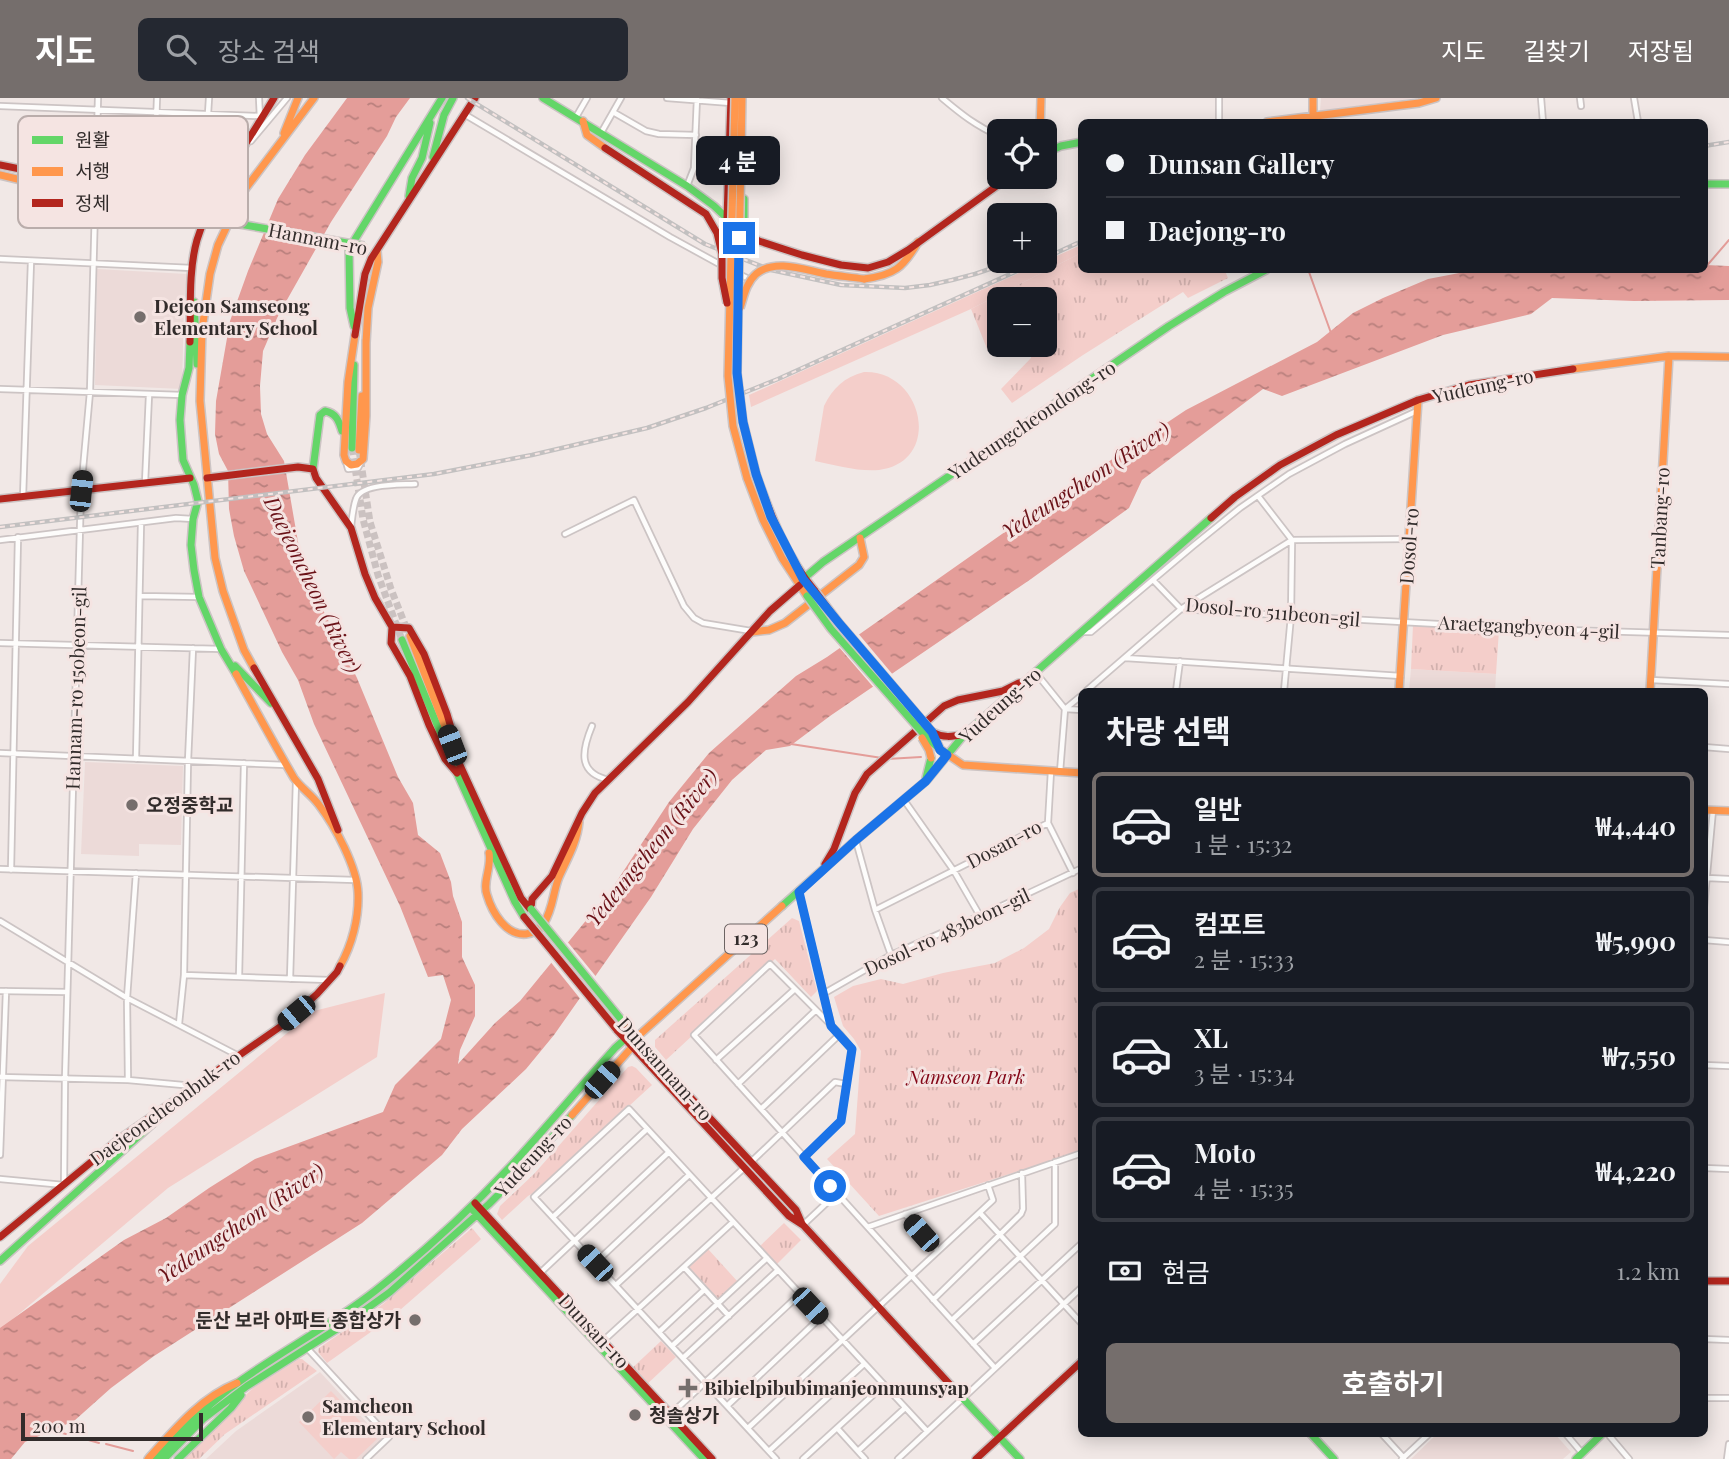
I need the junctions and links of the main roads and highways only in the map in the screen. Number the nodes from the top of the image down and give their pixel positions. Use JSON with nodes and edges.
{"nodes":[{"id":1,"x":274,"y":98,"type":"edge"},
{"id":2,"x":298,"y":98,"type":"edge"},
{"id":3,"x":314,"y":98,"type":"edge"},
{"id":4,"x":442,"y":98,"type":"edge"},
{"id":5,"x":453,"y":98,"type":"edge"},
{"id":6,"x":475,"y":98,"type":"edge"},
{"id":7,"x":743,"y":98,"type":"edge"},
{"id":8,"x":1041,"y":98,"type":"edge"},
{"id":9,"x":1313,"y":98,"type":"edge"},
{"id":10,"x":1436,"y":98,"type":"edge"},
{"id":11,"x":547,"y":99,"type":"edge"},
{"id":12,"x":732,"y":100,"type":"edge"},
{"id":13,"x":433,"y":113,"type":"junction"},
{"id":14,"x":1313,"y":117,"type":"junction"},
{"id":15,"x":579,"y":119,"type":"junction"},
{"id":16,"x":1040,"y":119,"type":"edge"},
{"id":17,"x":1295,"y":119,"type":"edge"},
{"id":18,"x":248,"y":140,"type":"edge"},
{"id":19,"x":282,"y":141,"type":"junction"},
{"id":20,"x":1078,"y":143,"type":"edge"},
{"id":21,"x":1057,"y":148,"type":"edge"},
{"id":22,"x":0,"y":164,"type":"edge"},
{"id":23,"x":431,"y":164,"type":"junction"},
{"id":24,"x":18,"y":168,"type":"edge"},
{"id":25,"x":0,"y":175,"type":"edge"},
{"id":26,"x":18,"y":179,"type":"edge"},
{"id":27,"x":1708,"y":184,"type":"edge"},
{"id":28,"x":1729,"y":184,"type":"edge"},
{"id":29,"x":248,"y":185,"type":"edge"},
{"id":30,"x":992,"y":189,"type":"edge"},
{"id":31,"x":408,"y":202,"type":"junction"},
{"id":32,"x":727,"y":218,"type":"junction"},
{"id":33,"x":248,"y":226,"type":"edge"},
{"id":34,"x":204,"y":228,"type":"edge"},
{"id":35,"x":225,"y":228,"type":"edge"},
{"id":36,"x":744,"y":233,"type":"junction"},
{"id":37,"x":918,"y":242,"type":"junction"},
{"id":38,"x":377,"y":250,"type":"junction"},
{"id":39,"x":1260,"y":273,"type":"edge"},
{"id":40,"x":191,"y":289,"type":"junction"},
{"id":41,"x":733,"y":315,"type":"junction"},
{"id":42,"x":355,"y":332,"type":"junction"},
{"id":43,"x":1669,"y":356,"type":"junction"},
{"id":44,"x":1729,"y":357,"type":"edge"},
{"id":45,"x":1418,"y":400,"type":"junction"},
{"id":46,"x":344,"y":436,"type":"junction"},
{"id":47,"x":203,"y":438,"type":"junction"},
{"id":48,"x":358,"y":452,"type":"junction"},
{"id":49,"x":313,"y":469,"type":"junction"},
{"id":50,"x":190,"y":478,"type":"junction"},
{"id":51,"x":207,"y":478,"type":"junction"},
{"id":52,"x":0,"y":499,"type":"edge"},
{"id":53,"x":860,"y":538,"type":"junction"},
{"id":54,"x":802,"y":582,"type":"junction"},
{"id":55,"x":393,"y":627,"type":"junction"},
{"id":56,"x":752,"y":632,"type":"junction"},
{"id":57,"x":410,"y":636,"type":"tunnel mouth"},
{"id":58,"x":402,"y":640,"type":"tunnel mouth"},
{"id":59,"x":226,"y":657,"type":"junction"},
{"id":60,"x":1032,"y":676,"type":"junction"},
{"id":61,"x":1399,"y":688,"type":"edge"},
{"id":62,"x":1650,"y":688,"type":"edge"},
{"id":63,"x":278,"y":711,"type":"junction"},
{"id":64,"x":906,"y":714,"type":"junction"},
{"id":65,"x":932,"y":732,"type":"junction"},
{"id":66,"x":965,"y":734,"type":"junction"},
{"id":67,"x":944,"y":752,"type":"junction"},
{"id":68,"x":458,"y":770,"type":"junction"},
{"id":69,"x":1078,"y":773,"type":"edge"},
{"id":70,"x":926,"y":781,"type":"junction"},
{"id":71,"x":1708,"y":810,"type":"edge"},
{"id":72,"x":1729,"y":811,"type":"edge"},
{"id":73,"x":476,"y":817,"type":"junction"},
{"id":74,"x":579,"y":819,"type":"junction"},
{"id":75,"x":345,"y":846,"type":"junction"},
{"id":76,"x":820,"y":873,"type":"junction"},
{"id":77,"x":516,"y":886,"type":"junction"},
{"id":78,"x":542,"y":888,"type":"junction"},
{"id":79,"x":531,"y":909,"type":"junction"},
{"id":80,"x":636,"y":1038,"type":"junction"},
{"id":81,"x":625,"y":1040,"type":"junction"},
{"id":82,"x":632,"y":1047,"type":"junction"},
{"id":83,"x":185,"y":1094,"type":"junction"},
{"id":84,"x":154,"y":1113,"type":"junction"},
{"id":85,"x":121,"y":1153,"type":"junction"},
{"id":86,"x":748,"y":1165,"type":"junction"},
{"id":87,"x":473,"y":1205,"type":"junction"},
{"id":88,"x":480,"y":1213,"type":"junction"},
{"id":89,"x":0,"y":1237,"type":"edge"},
{"id":90,"x":0,"y":1261,"type":"edge"},
{"id":91,"x":538,"y":1275,"type":"junction"},
{"id":92,"x":1708,"y":1281,"type":"edge"},
{"id":93,"x":1729,"y":1282,"type":"edge"},
{"id":94,"x":1078,"y":1365,"type":"edge"},
{"id":95,"x":244,"y":1384,"type":"junction"},
{"id":96,"x":999,"y":1437,"type":"junction"},
{"id":97,"x":1314,"y":1437,"type":"edge"},
{"id":98,"x":1600,"y":1437,"type":"edge"},
{"id":99,"x":1579,"y":1456,"type":"edge"},
{"id":100,"x":148,"y":1459,"type":"edge"},
{"id":101,"x":156,"y":1459,"type":"edge"},
{"id":102,"x":164,"y":1459,"type":"edge"},
{"id":103,"x":178,"y":1459,"type":"edge"},
{"id":104,"x":704,"y":1459,"type":"edge"},
{"id":105,"x":712,"y":1459,"type":"edge"},
{"id":106,"x":975,"y":1459,"type":"edge"},
{"id":107,"x":1020,"y":1459,"type":"edge"},
{"id":108,"x":1334,"y":1459,"type":"edge"}],
"edges":[{"from":1,"to":18,"type":"main road","name":"Daejeoncheonbuk-ro"},
{"from":2,"to":19,"type":"main road"},
{"from":3,"to":19,"type":"main road"},
{"from":4,"to":13,"type":"main road"},
{"from":5,"to":23,"type":"main road"},
{"from":6,"to":23,"type":"main road"},
{"from":7,"to":36,"type":"main road"},
{"from":7,"to":41,"type":"main road","bridge":true},
{"from":8,"to":16,"type":"main road"},
{"from":9,"to":14,"type":"main road"},
{"from":10,"to":14,"type":"main road"},
{"from":11,"to":15,"type":"main road"},
{"from":12,"to":32,"type":"main road"},
{"from":12,"to":41,"type":"main road","bridge":true},
{"from":13,"to":31,"type":"main road"},
{"from":13,"to":42,"type":"main road"},
{"from":14,"to":17,"type":"main road"},
{"from":15,"to":32,"type":"main road"},
{"from":15,"to":41,"type":"main road","bridge":true},
{"from":19,"to":29,"type":"main road"},
{"from":20,"to":21,"type":"main road"},
{"from":22,"to":24,"type":"main road","name":"Hannam-ro"},
{"from":23,"to":31,"type":"main road"},
{"from":25,"to":26,"type":"main road","name":"Hannam-ro"},
{"from":27,"to":28,"type":"main road"},
{"from":30,"to":37,"type":"main road"},
{"from":31,"to":38,"type":"main road"},
{"from":32,"to":36,"type":"main road"},
{"from":33,"to":38,"type":"main road","name":"Hannam-ro","bridge":true},
{"from":34,"to":40,"type":"main road","name":"Daejeoncheonbuk-ro"},
{"from":35,"to":47,"type":"main road"},
{"from":36,"to":37,"type":"main road"},
{"from":37,"to":41,"type":"main road","bridge":true},
{"from":38,"to":42,"type":"main road"},
{"from":38,"to":48,"type":"main road"},
{"from":39,"to":53,"type":"main road","name":"Yudeungcheondong-ro"},
{"from":40,"to":47,"type":"main road"},
{"from":40,"to":50,"type":"main road","name":"Daejeoncheonbuk-ro"},
{"from":41,"to":54,"type":"main road","bridge":true},
{"from":41,"to":54,"type":"main road","bridge":true},
{"from":42,"to":46,"type":"main road"},
{"from":42,"to":48,"type":"main road"},
{"from":43,"to":44,"type":"main road","name":"Yudeung-ro"},
{"from":43,"to":45,"type":"main road","name":"Yudeung-ro"},
{"from":43,"to":62,"type":"main road","name":"Tanbang-ro"},
{"from":45,"to":60,"type":"main road","name":"Yudeung-ro"},
{"from":45,"to":61,"type":"main road","name":"Dosol-ro"},
{"from":46,"to":48,"type":"main road"},
{"from":46,"to":49,"type":"main road"},
{"from":47,"to":51,"type":"main road"},
{"from":49,"to":51,"type":"main road"},
{"from":49,"to":55,"type":"main road"},
{"from":50,"to":52,"type":"main road"},
{"from":50,"to":59,"type":"main road","name":"Daejeoncheonbuk-ro"},
{"from":51,"to":63,"type":"main road"},
{"from":53,"to":54,"type":"main road","name":"Yudeungcheondong-ro"},
{"from":53,"to":56,"type":"main road"},
{"from":54,"to":56,"type":"main road","name":"Yudeungcheondong-ro"},
{"from":54,"to":64,"type":"main road","bridge":true},
{"from":54,"to":65,"type":"main road","bridge":true},
{"from":55,"to":68,"type":"main road"},
{"from":55,"to":68,"type":"main road"},
{"from":56,"to":74,"type":"main road","name":"Yudeungcheondong-ro"},
{"from":57,"to":68,"type":"main road"},
{"from":58,"to":68,"type":"main road"},
{"from":59,"to":63,"type":"main road"},
{"from":59,"to":75,"type":"main road","name":"Daejeoncheonbuk-ro"},
{"from":60,"to":66,"type":"main road","name":"Yudeung-ro"},
{"from":60,"to":76,"type":"main road"},
{"from":63,"to":75,"type":"main road"},
{"from":64,"to":67,"type":"main road","bridge":true},
{"from":64,"to":70,"type":"main road","bridge":true},
{"from":65,"to":66,"type":"main road"},
{"from":65,"to":67,"type":"main road","bridge":true},
{"from":66,"to":67,"type":"main road","name":"Yudeung-ro"},
{"from":67,"to":69,"type":"main road"},
{"from":67,"to":70,"type":"main road","name":"Yudeung-ro"},
{"from":68,"to":73,"type":"main road"},
{"from":68,"to":77,"type":"main road","name":"Dunsannam-ro"},
{"from":70,"to":76,"type":"main road","name":"Yudeung-ro","number":"123"},
{"from":71,"to":72,"type":"main road"},
{"from":73,"to":74,"type":"main road"},
{"from":73,"to":81,"type":"main road","name":"Dunsannam-ro","bridge":true},
{"from":74,"to":78,"type":"main road","name":"Yudeungcheondong-ro"},
{"from":75,"to":83,"type":"main road","name":"Daejeoncheonbuk-ro"},
{"from":76,"to":80,"type":"main road","name":"Yudeung-ro","number":"123"},
{"from":77,"to":78,"type":"main road"},
{"from":77,"to":79,"type":"main road","name":"Dunsannam-ro"},
{"from":78,"to":79,"type":"main road","name":"Yudeungcheondong-ro"},
{"from":79,"to":80,"type":"main road","name":"Dunsannam-ro","bridge":true},
{"from":80,"to":81,"type":"main road"},
{"from":80,"to":82,"type":"main road","name":"Yudeung-ro"},
{"from":80,"to":86,"type":"main road","name":"Dunsannam-ro"},
{"from":81,"to":82,"type":"main road","name":"Dunsannam-ro"},
{"from":81,"to":87,"type":"main road","name":"Yudeung-ro"},
{"from":82,"to":86,"type":"main road","name":"Dunsannam-ro"},
{"from":82,"to":88,"type":"main road","name":"Yudeung-ro"},
{"from":83,"to":84,"type":"main road","name":"Daejeoncheonbuk-ro"},
{"from":83,"to":85,"type":"main road"},
{"from":84,"to":85,"type":"main road"},
{"from":84,"to":89,"type":"main road","name":"Daejeoncheonbuk-ro"},
{"from":85,"to":90,"type":"main road"},
{"from":86,"to":96,"type":"main road","name":"Dunsannam-ro"},
{"from":87,"to":88,"type":"main road","name":"Dunsan-ro"},
{"from":87,"to":95,"type":"main road","name":"Yudeung-ro"},
{"from":88,"to":91,"type":"main road","name":"Dunsan-ro"},
{"from":88,"to":95,"type":"main road","name":"Yudeung-ro"},
{"from":91,"to":104,"type":"main road","name":"Dunsan-ro"},
{"from":91,"to":105,"type":"main road","name":"Dunsan-ro"},
{"from":92,"to":93,"type":"main road"},
{"from":94,"to":96,"type":"main road"},
{"from":95,"to":100,"type":"main road"},
{"from":95,"to":101,"type":"main road","name":"Yudeung-ro"},
{"from":95,"to":102,"type":"main road","name":"Yudeung-ro"},
{"from":95,"to":103,"type":"main road"},
{"from":96,"to":106,"type":"main road"},
{"from":96,"to":107,"type":"main road","name":"Dunsannam-ro"},
{"from":97,"to":108,"type":"main road"},
{"from":98,"to":99,"type":"main road"}]}
